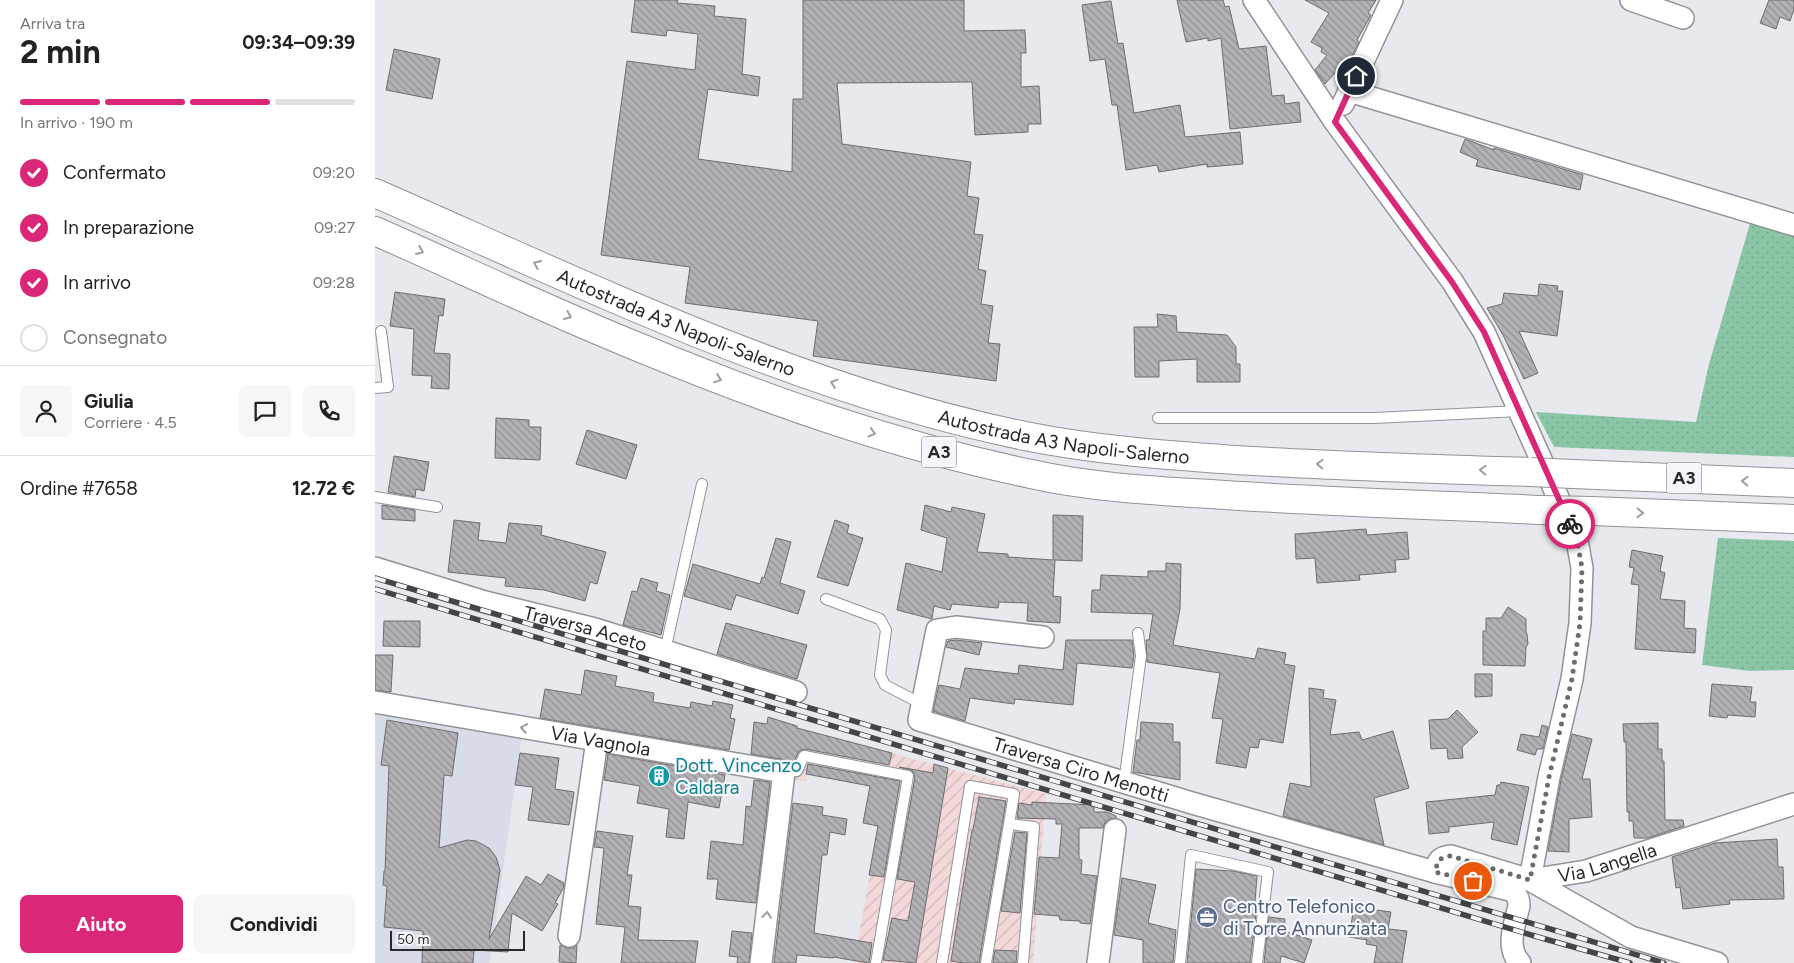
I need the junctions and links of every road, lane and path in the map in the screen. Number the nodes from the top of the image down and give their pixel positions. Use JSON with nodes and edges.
{"nodes":[{"id":1,"x":1254,"y":0,"type":"edge"},
{"id":2,"x":1392,"y":0,"type":"edge"},
{"id":3,"x":1631,"y":0,"type":"edge"},
{"id":4,"x":1683,"y":18,"type":"dead end"},
{"id":5,"x":1349,"y":91,"type":"junction"},
{"id":6,"x":1335,"y":122,"type":"junction"},
{"id":7,"x":375,"y":193,"type":"edge"},
{"id":8,"x":1794,"y":225,"type":"edge"},
{"id":9,"x":375,"y":231,"type":"edge"},
{"id":10,"x":381,"y":331,"type":"dead end"},
{"id":11,"x":375,"y":388,"type":"edge"},
{"id":12,"x":1520,"y":411,"type":"junction"},
{"id":13,"x":1158,"y":418,"type":"dead end"},
{"id":14,"x":1794,"y":483,"type":"edge"},
{"id":15,"x":702,"y":484,"type":"dead end"},
{"id":16,"x":375,"y":497,"type":"edge"},
{"id":17,"x":437,"y":507,"type":"dead end"},
{"id":18,"x":1794,"y":519,"type":"edge"},
{"id":19,"x":375,"y":568,"type":"edge"},
{"id":20,"x":826,"y":599,"type":"dead end"},
{"id":21,"x":1138,"y":633,"type":"dead end"},
{"id":22,"x":1043,"y":637,"type":"dead end"},
{"id":23,"x":665,"y":651,"type":"junction"},
{"id":24,"x":796,"y":692,"type":"dead end"},
{"id":25,"x":375,"y":702,"type":"edge"},
{"id":26,"x":922,"y":704,"type":"junction"},
{"id":27,"x":597,"y":740,"type":"junction"},
{"id":28,"x":784,"y":772,"type":"junction"},
{"id":29,"x":1124,"y":783,"type":"junction"},
{"id":30,"x":1794,"y":804,"type":"edge"},
{"id":31,"x":1009,"y":824,"type":"junction"},
{"id":32,"x":1115,"y":830,"type":"dead end"},
{"id":33,"x":1435,"y":872,"type":"junction"},
{"id":34,"x":1530,"y":880,"type":"junction"},
{"id":35,"x":569,"y":936,"type":"dead end"},
{"id":36,"x":761,"y":963,"type":"edge"},
{"id":37,"x":876,"y":963,"type":"edge"},
{"id":38,"x":942,"y":963,"type":"edge"},
{"id":39,"x":986,"y":963,"type":"edge"},
{"id":40,"x":1023,"y":963,"type":"edge"},
{"id":41,"x":1098,"y":963,"type":"edge"},
{"id":42,"x":1179,"y":963,"type":"edge"},
{"id":43,"x":1257,"y":963,"type":"edge"},
{"id":44,"x":1520,"y":963,"type":"edge"},
{"id":45,"x":1717,"y":963,"type":"edge"}],
"edges":[{"from":1,"to":6,"type":"street"},
{"from":2,"to":5,"type":"street"},
{"from":3,"to":4,"type":"street"},
{"from":5,"to":6,"type":"street"},
{"from":5,"to":8,"type":"street"},
{"from":6,"to":12,"type":"street"},
{"from":14,"to":7,"type":"highway","name":"Autostrada A3 Napoli-Salerno","number":"A3","one_way":true,"bridge":true},
{"from":9,"to":18,"type":"highway","name":"Autostrada A3 Napoli-Salerno","number":"A3","one_way":true,"bridge":true},
{"from":10,"to":11,"type":"lane"},
{"from":12,"to":13,"type":"lane"},
{"from":12,"to":34,"type":"street"},
{"from":15,"to":23,"type":"lane"},
{"from":16,"to":17,"type":"lane"},
{"from":19,"to":23,"type":"street","name":"Traversa Aceto"},
{"from":20,"to":26,"type":"lane"},
{"from":21,"to":29,"type":"lane"},
{"from":22,"to":26,"type":"street","name":"Traversa Ciro Menotti"},
{"from":23,"to":24,"type":"street","name":"Traversa Aceto"},
{"from":27,"to":25,"type":"street","name":"Via Vagnola","one_way":true},
{"from":26,"to":29,"type":"street","name":"Traversa Ciro Menotti"},
{"from":27,"to":28,"type":"street","name":"Via Vagnola"},
{"from":27,"to":35,"type":"street"},
{"from":36,"to":28,"type":"street","one_way":true},
{"from":28,"to":37,"type":"lane"},
{"from":29,"to":33,"type":"street","name":"Traversa Ciro Menotti"},
{"from":30,"to":34,"type":"street","name":"Via Langella"},
{"from":31,"to":38,"type":"lane"},
{"from":31,"to":39,"type":"lane"},
{"from":31,"to":40,"type":"lane"},
{"from":32,"to":41,"type":"street"},
{"from":33,"to":34,"type":"street"},
{"from":33,"to":44,"type":"street","name":"Traversa Ciro Menotti"},
{"from":34,"to":45,"type":"street","name":"Via Langella"},
{"from":42,"to":43,"type":"lane"}]}
